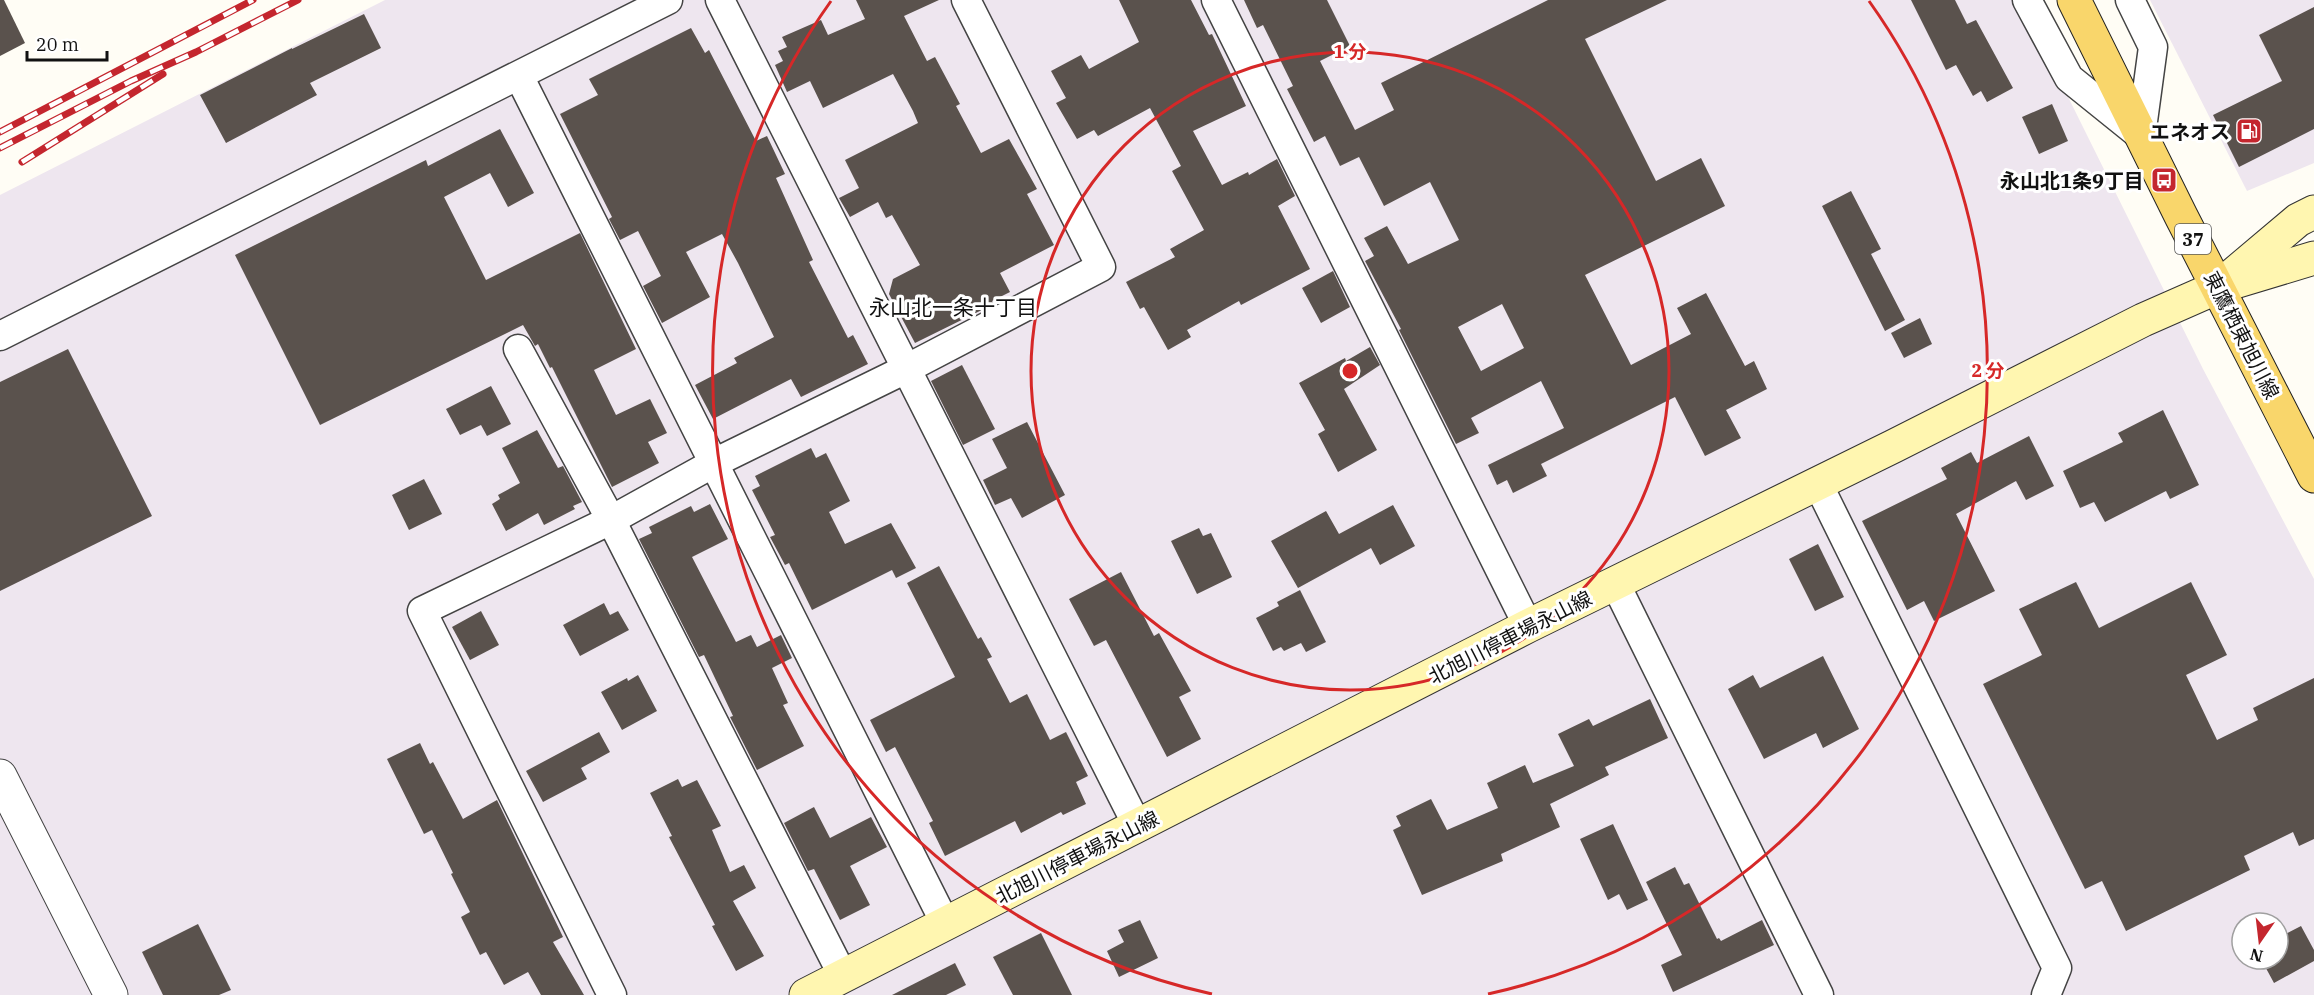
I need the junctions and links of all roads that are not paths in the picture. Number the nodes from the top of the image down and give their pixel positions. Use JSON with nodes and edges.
{"nodes":[{"id":1,"x":668,"y":0,"type":"edge"},
{"id":2,"x":720,"y":0,"type":"edge"},
{"id":3,"x":966,"y":0,"type":"edge"},
{"id":4,"x":1216,"y":0,"type":"edge"},
{"id":5,"x":2027,"y":0,"type":"edge"},
{"id":6,"x":2074,"y":0,"type":"edge"},
{"id":7,"x":2130,"y":0,"type":"edge"},
{"id":8,"x":519,"y":76,"type":"junction"},
{"id":9,"x":2141,"y":136,"type":"junction"},
{"id":10,"x":2314,"y":212,"type":"edge"},
{"id":11,"x":2314,"y":258,"type":"edge"},
{"id":12,"x":2218,"y":287,"type":"junction"},
{"id":13,"x":0,"y":336,"type":"edge"},
{"id":14,"x":519,"y":350,"type":"dead end"},
{"id":15,"x":906,"y":369,"type":"junction"},
{"id":16,"x":714,"y":464,"type":"junction"},
{"id":17,"x":2314,"y":476,"type":"edge"},
{"id":18,"x":1818,"y":484,"type":"junction"},
{"id":19,"x":611,"y":520,"type":"junction"},
{"id":20,"x":1616,"y":585,"type":"junction"},
{"id":21,"x":1528,"y":626,"type":"junction"},
{"id":22,"x":0,"y":776,"type":"edge"},
{"id":23,"x":8,"y":811,"type":"edge"},
{"id":24,"x":1138,"y":827,"type":"junction"},
{"id":25,"x":945,"y":923,"type":"junction"},
{"id":26,"x":843,"y":976,"type":"junction"},
{"id":27,"x":111,"y":995,"type":"edge"},
{"id":28,"x":612,"y":995,"type":"edge"},
{"id":29,"x":806,"y":995,"type":"edge"},
{"id":30,"x":1819,"y":995,"type":"edge"},
{"id":31,"x":2046,"y":995,"type":"edge"}],
"edges":[{"from":1,"to":8,"type":"street"},
{"from":2,"to":15,"type":"street"},
{"from":3,"to":15,"type":"street"},
{"from":4,"to":21,"type":"street"},
{"from":5,"to":9,"type":"street"},
{"from":6,"to":9,"type":"main road","name":"東鷹栖東旭川線","number":"37"},
{"from":7,"to":9,"type":"street"},
{"from":8,"to":13,"type":"street"},
{"from":8,"to":16,"type":"street"},
{"from":9,"to":12,"type":"main road","name":"東鷹栖東旭川線","number":"37"},
{"from":10,"to":12,"type":"main road","name":"北旭川停車場永山線"},
{"from":11,"to":12,"type":"main road","name":"北旭川停車場永山線"},
{"from":12,"to":17,"type":"main road","name":"東鷹栖東旭川線","number":"37"},
{"from":12,"to":18,"type":"main road","name":"北旭川停車場永山線"},
{"from":14,"to":19,"type":"street"},
{"from":15,"to":16,"type":"street"},
{"from":15,"to":24,"type":"street"},
{"from":16,"to":19,"type":"street"},
{"from":16,"to":25,"type":"street"},
{"from":18,"to":20,"type":"main road","name":"北旭川停車場永山線"},
{"from":18,"to":31,"type":"street"},
{"from":19,"to":26,"type":"street"},
{"from":19,"to":28,"type":"street"},
{"from":20,"to":21,"type":"main road","name":"北旭川停車場永山線"},
{"from":20,"to":30,"type":"street"},
{"from":21,"to":24,"type":"main road","name":"北旭川停車場永山線"},
{"from":22,"to":23,"type":"street"},
{"from":23,"to":27,"type":"street"},
{"from":24,"to":25,"type":"main road","name":"北旭川停車場永山線"},
{"from":25,"to":26,"type":"main road","name":"北旭川停車場永山線"},
{"from":26,"to":29,"type":"main road","name":"北旭川停車場永山線"}]}
